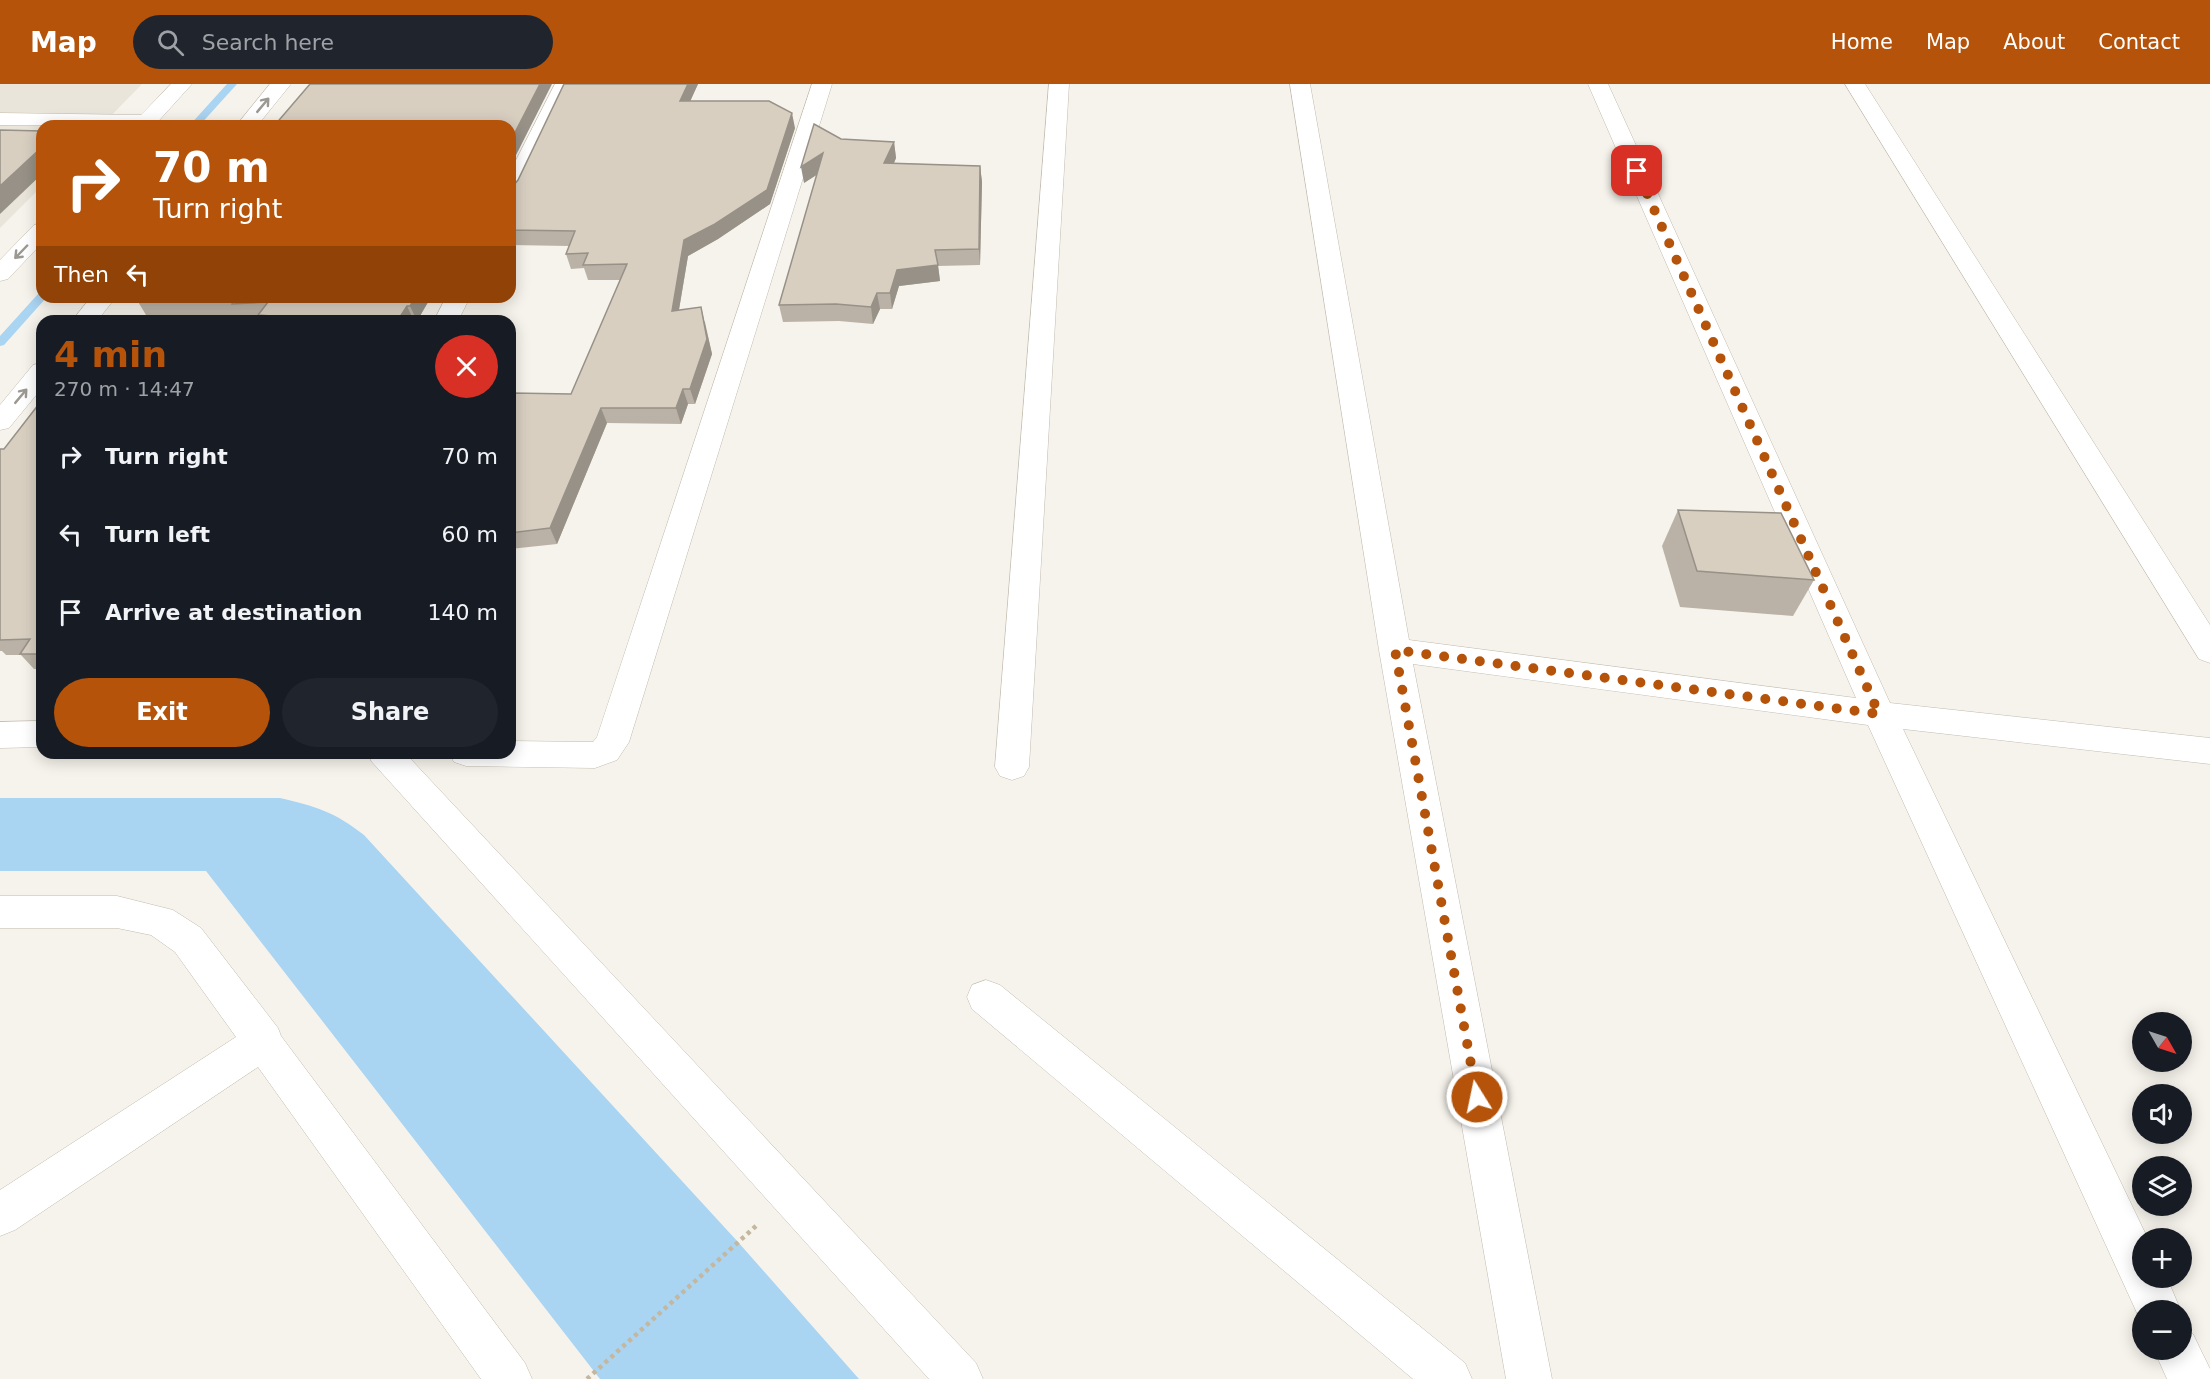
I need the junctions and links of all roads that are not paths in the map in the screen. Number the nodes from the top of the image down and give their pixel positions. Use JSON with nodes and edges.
{"nodes":[{"id":1,"x":182,"y":84,"type":"edge"},
{"id":2,"x":281,"y":84,"type":"edge"},
{"id":3,"x":565,"y":84,"type":"edge"},
{"id":4,"x":822,"y":84,"type":"edge"},
{"id":5,"x":1059,"y":84,"type":"edge"},
{"id":6,"x":1300,"y":84,"type":"edge"},
{"id":7,"x":1598,"y":84,"type":"edge"},
{"id":8,"x":1855,"y":84,"type":"edge"},
{"id":9,"x":0,"y":119,"type":"edge"},
{"id":10,"x":36,"y":120,"type":"edge"},
{"id":11,"x":147,"y":120,"type":"edge"},
{"id":12,"x":251,"y":120,"type":"edge"},
{"id":13,"x":516,"y":182,"type":"edge"},
{"id":14,"x":36,"y":236,"type":"edge"},
{"id":15,"x":0,"y":274,"type":"edge"},
{"id":16,"x":99,"y":303,"type":"edge"},
{"id":17,"x":89,"y":315,"type":"edge"},
{"id":18,"x":36,"y":378,"type":"edge"},
{"id":19,"x":0,"y":422,"type":"edge"},
{"id":20,"x":1395,"y":650,"type":"junction"},
{"id":21,"x":2210,"y":651,"type":"edge"},
{"id":22,"x":1879,"y":714,"type":"junction"},
{"id":23,"x":36,"y":734,"type":"edge"},
{"id":24,"x":0,"y":735,"type":"edge"},
{"id":25,"x":2210,"y":751,"type":"edge"},
{"id":26,"x":516,"y":754,"type":"edge"},
{"id":27,"x":390,"y":759,"type":"edge"},
{"id":28,"x":1012,"y":767,"type":"dead end"},
{"id":29,"x":0,"y":912,"type":"edge"},
{"id":30,"x":986,"y":997,"type":"dead end"},
{"id":31,"x":264,"y":1041,"type":"junction"},
{"id":32,"x":0,"y":1215,"type":"edge"},
{"id":33,"x":2132,"y":1253,"type":"edge"},
{"id":34,"x":2182,"y":1360,"type":"edge"},
{"id":35,"x":509,"y":1379,"type":"edge"},
{"id":36,"x":960,"y":1379,"type":"edge"},
{"id":37,"x":1449,"y":1379,"type":"edge"},
{"id":38,"x":1529,"y":1379,"type":"edge"},
{"id":39,"x":2191,"y":1379,"type":"edge"}],
"edges":[{"from":1,"to":11,"type":"street"},
{"from":12,"to":2,"type":"street","one_way":true},
{"from":3,"to":13,"type":"street"},
{"from":4,"to":26,"type":"street"},
{"from":5,"to":28,"type":"street"},
{"from":6,"to":20,"type":"street"},
{"from":7,"to":22,"type":"street"},
{"from":8,"to":21,"type":"street"},
{"from":9,"to":10,"type":"street"},
{"from":14,"to":15,"type":"street","one_way":true},
{"from":16,"to":17,"type":"street"},
{"from":19,"to":18,"type":"street","one_way":true},
{"from":20,"to":22,"type":"street"},
{"from":20,"to":38,"type":"street"},
{"from":22,"to":25,"type":"street"},
{"from":22,"to":33,"type":"street"},
{"from":23,"to":24,"type":"street"},
{"from":27,"to":36,"type":"street"},
{"from":29,"to":31,"type":"street"},
{"from":30,"to":37,"type":"street"},
{"from":31,"to":32,"type":"street"},
{"from":31,"to":35,"type":"street"},
{"from":34,"to":39,"type":"street"}]}
